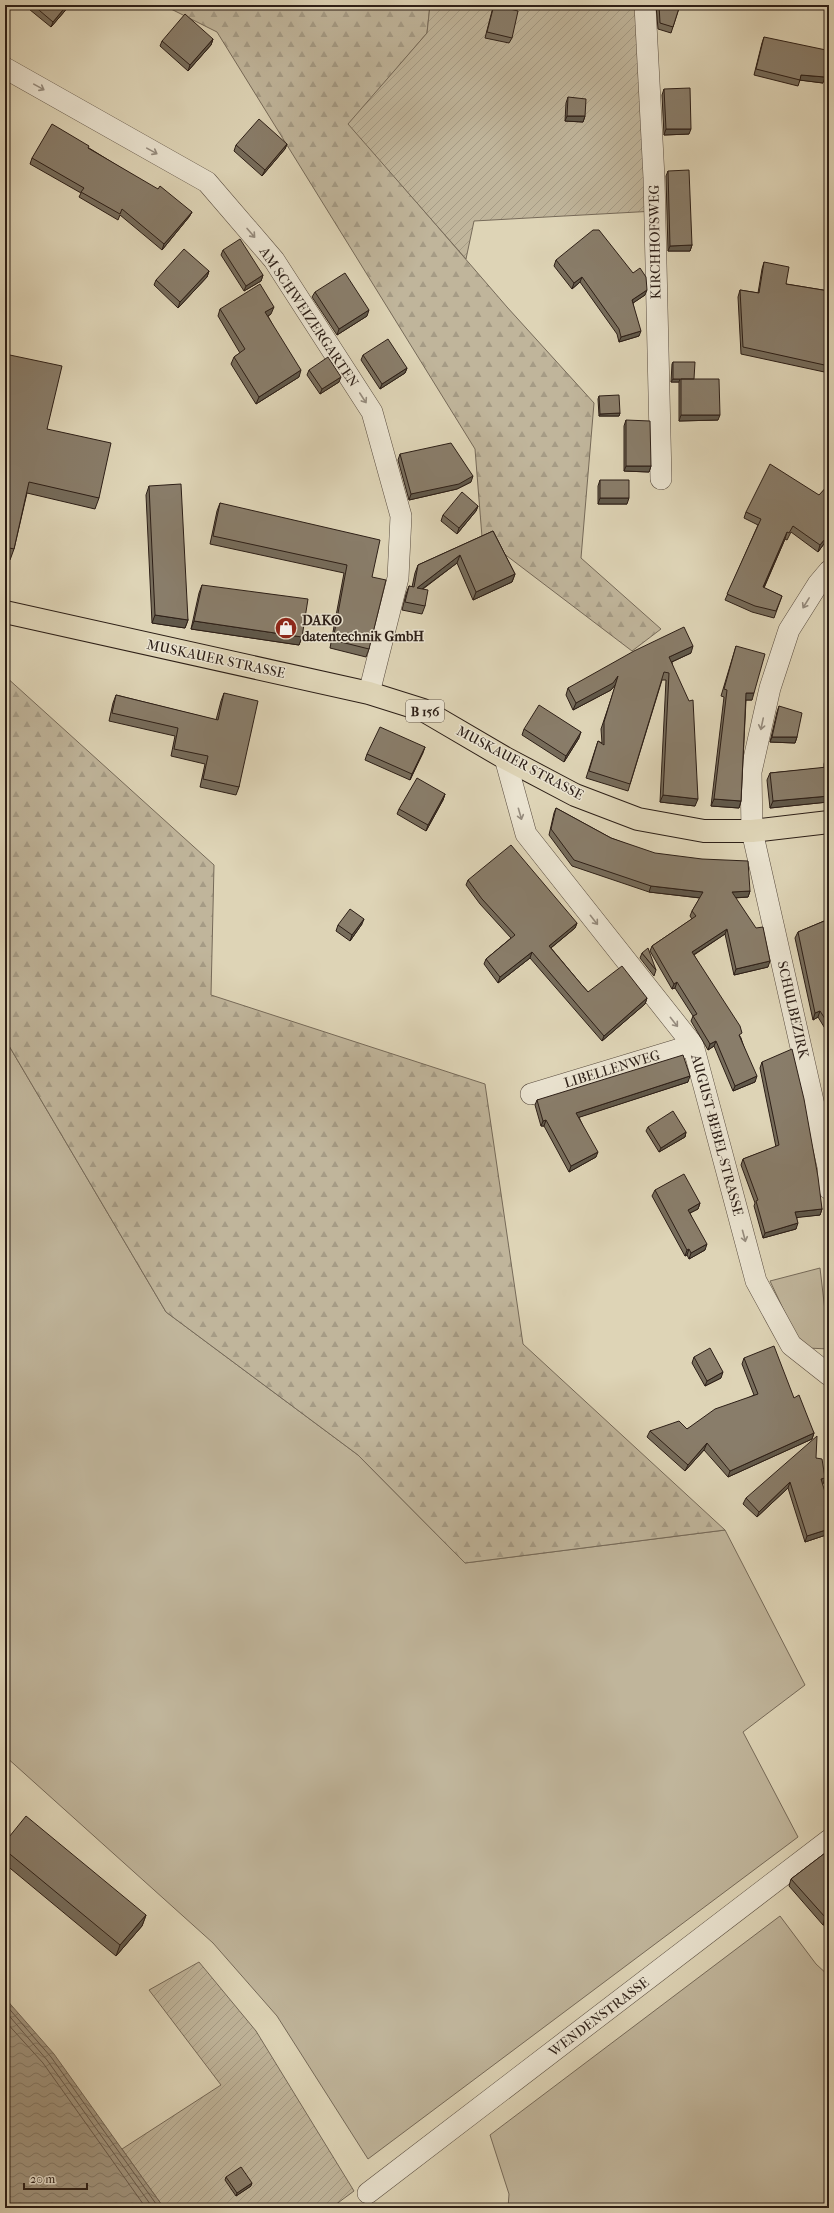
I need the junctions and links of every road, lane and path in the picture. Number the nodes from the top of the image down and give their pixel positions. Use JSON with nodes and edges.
{"nodes":[{"id":1,"x":645,"y":5,"type":"edge"},
{"id":2,"x":5,"y":68,"type":"edge"},
{"id":3,"x":661,"y":479,"type":"dead end"},
{"id":4,"x":829,"y":571,"type":"edge"},
{"id":5,"x":5,"y":612,"type":"edge"},
{"id":6,"x":369,"y":693,"type":"junction"},
{"id":7,"x":505,"y":758,"type":"junction"},
{"id":8,"x":829,"y":822,"type":"edge"},
{"id":9,"x":752,"y":831,"type":"junction"},
{"id":10,"x":693,"y":1045,"type":"junction"},
{"id":11,"x":531,"y":1094,"type":"dead end"},
{"id":12,"x":828,"y":1167,"type":"edge"},
{"id":13,"x":829,"y":1189,"type":"edge"},
{"id":14,"x":829,"y":1374,"type":"edge"},
{"id":15,"x":829,"y":1840,"type":"edge"},
{"id":16,"x":368,"y":2194,"type":"dead end"}],
"edges":[{"from":1,"to":3,"type":"street","name":"KIRCHHOFSWEG"},
{"from":2,"to":6,"type":"street","name":"AM SCHWEIZERGARTEN","one_way":true},
{"from":4,"to":9,"type":"street","name":"SCHULBEZIRK","one_way":true},
{"from":5,"to":6,"type":"main road","name":"MUSKAUER STRASSE","number":"B 156"},
{"from":6,"to":7,"type":"main road","name":"MUSKAUER STRASSE","number":"B 156"},
{"from":7,"to":9,"type":"main road","name":"MUSKAUER STRASSE","number":"B 156"},
{"from":7,"to":10,"type":"street","name":"AUGUST-BEBEL-STRASSE","one_way":true},
{"from":8,"to":9,"type":"main road","name":"MUSKAUER STRASSE","number":"B 156"},
{"from":9,"to":12,"type":"street","name":"SCHULBEZIRK"},
{"from":10,"to":11,"type":"street","name":"LIBELLENWEG"},
{"from":10,"to":14,"type":"street","name":"AUGUST-BEBEL-STRASSE","one_way":true},
{"from":12,"to":13,"type":"street","name":"SCHULBEZIRK"},
{"from":15,"to":16,"type":"street","name":"WENDENSTRASSE"}]}
